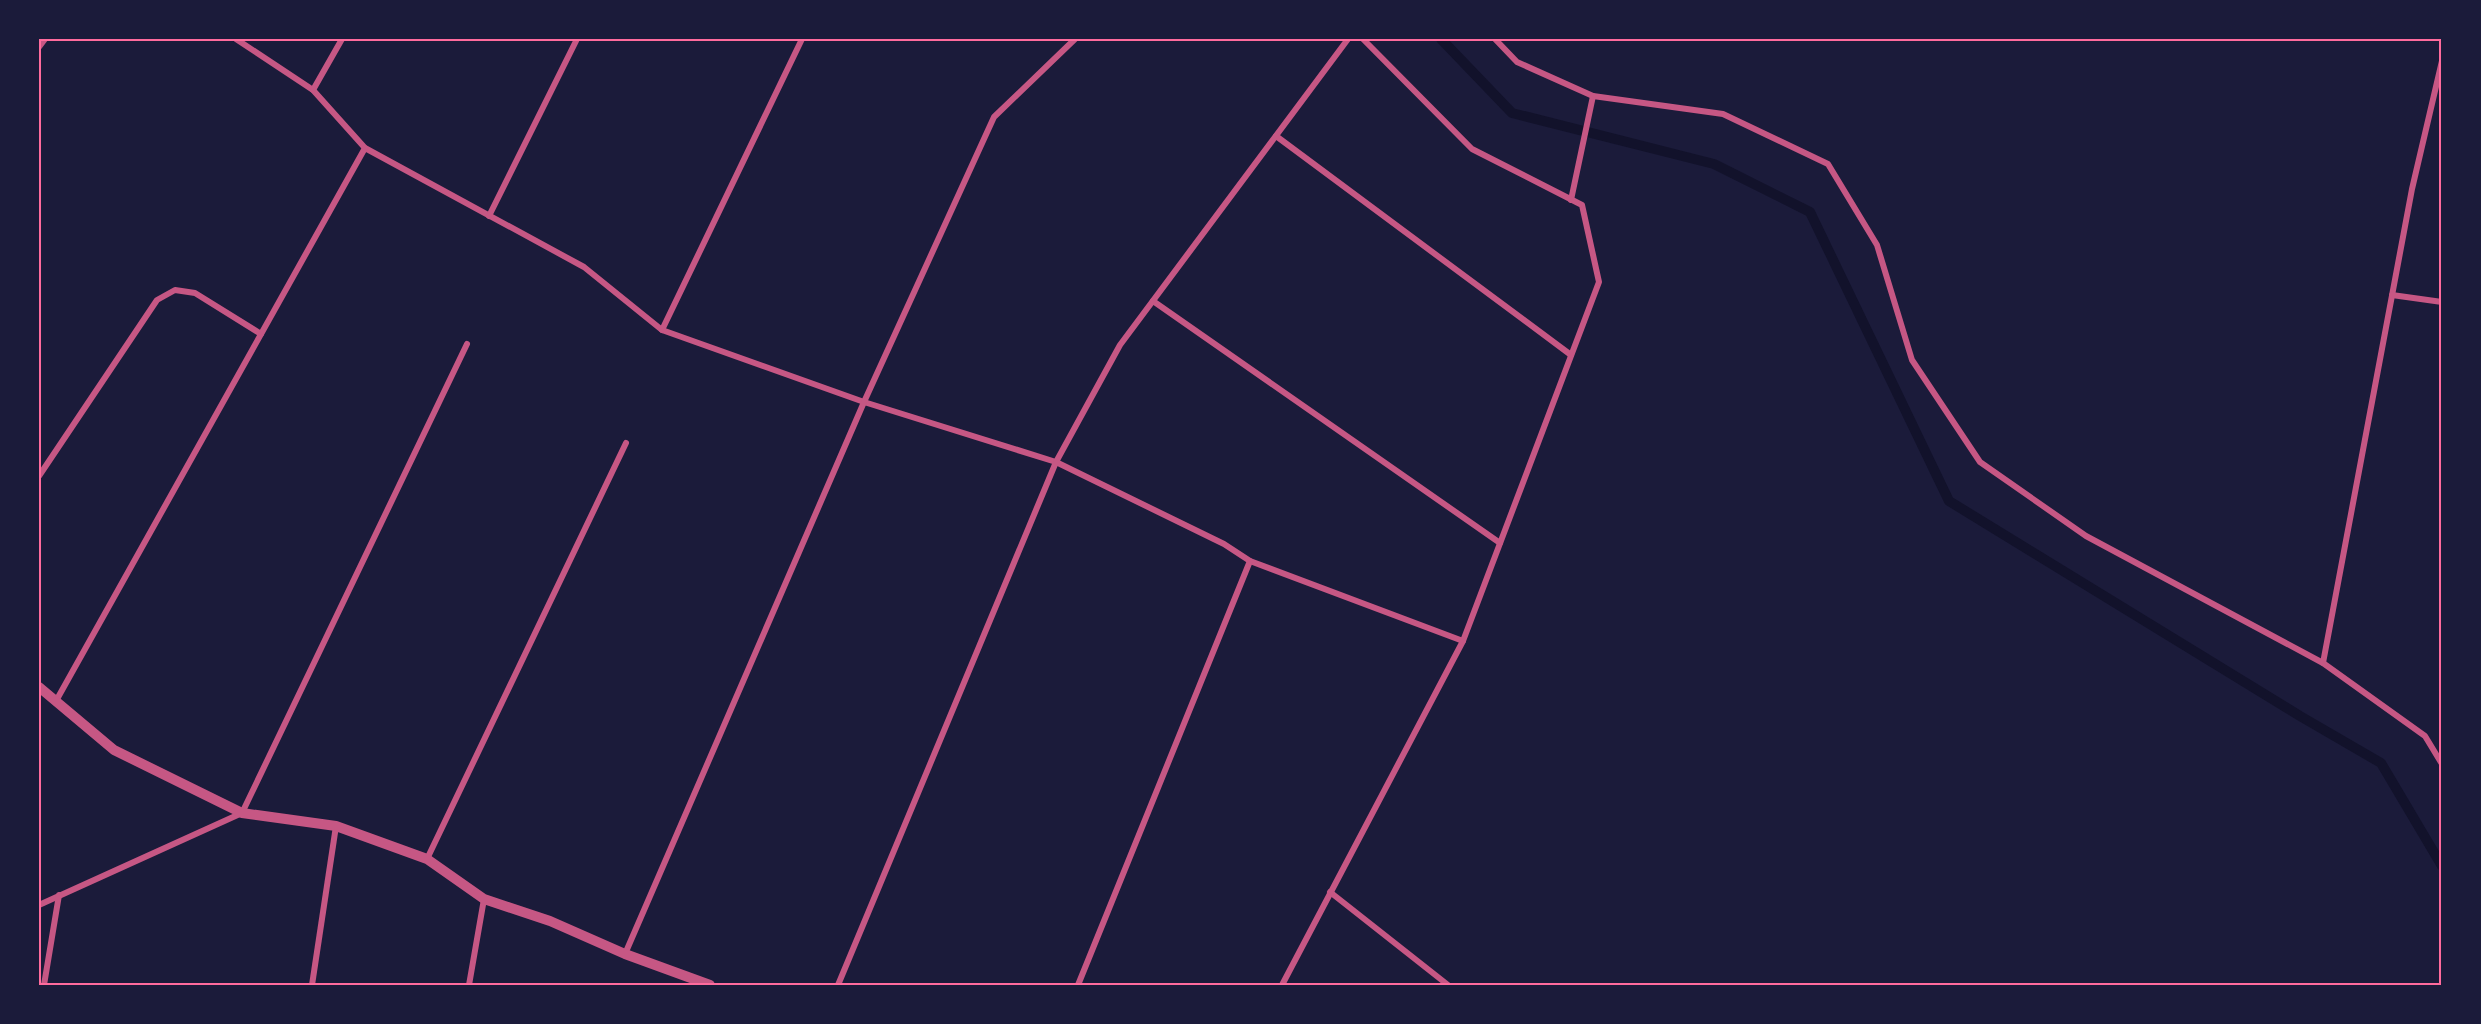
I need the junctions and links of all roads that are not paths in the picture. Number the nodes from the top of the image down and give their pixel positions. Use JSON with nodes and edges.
{"nodes":[{"id":1,"x":45,"y":39,"type":"edge"},
{"id":2,"x":236,"y":39,"type":"edge"},
{"id":3,"x":342,"y":39,"type":"edge"},
{"id":4,"x":578,"y":39,"type":"edge"},
{"id":5,"x":802,"y":39,"type":"edge"},
{"id":6,"x":1075,"y":39,"type":"edge"},
{"id":7,"x":1348,"y":39,"type":"edge"},
{"id":8,"x":1363,"y":39,"type":"edge"},
{"id":9,"x":1495,"y":39,"type":"edge"},
{"id":10,"x":39,"y":47,"type":"edge"},
{"id":11,"x":2442,"y":61,"type":"edge"},
{"id":12,"x":313,"y":90,"type":"junction"},
{"id":13,"x":1593,"y":96,"type":"junction"},
{"id":14,"x":1276,"y":136,"type":"junction"},
{"id":15,"x":364,"y":148,"type":"junction"},
{"id":16,"x":1571,"y":200,"type":"junction"},
{"id":17,"x":489,"y":216,"type":"junction"},
{"id":18,"x":2392,"y":295,"type":"junction"},
{"id":19,"x":1153,"y":301,"type":"junction"},
{"id":20,"x":2442,"y":302,"type":"edge"},
{"id":21,"x":662,"y":330,"type":"junction"},
{"id":22,"x":261,"y":334,"type":"junction"},
{"id":23,"x":467,"y":344,"type":"dead end"},
{"id":24,"x":1571,"y":355,"type":"junction"},
{"id":25,"x":864,"y":402,"type":"junction"},
{"id":26,"x":626,"y":443,"type":"dead end"},
{"id":27,"x":1056,"y":462,"type":"junction"},
{"id":28,"x":39,"y":476,"type":"edge"},
{"id":29,"x":1500,"y":543,"type":"junction"},
{"id":30,"x":1250,"y":561,"type":"junction"},
{"id":31,"x":1464,"y":641,"type":"junction"},
{"id":32,"x":2323,"y":663,"type":"junction"},
{"id":33,"x":39,"y":687,"type":"edge"},
{"id":34,"x":56,"y":701,"type":"junction"},
{"id":35,"x":2442,"y":764,"type":"edge"},
{"id":36,"x":242,"y":813,"type":"junction"},
{"id":37,"x":336,"y":826,"type":"junction"},
{"id":38,"x":427,"y":859,"type":"junction"},
{"id":39,"x":1330,"y":892,"type":"junction"},
{"id":40,"x":60,"y":895,"type":"junction"},
{"id":41,"x":483,"y":899,"type":"junction"},
{"id":42,"x":39,"y":905,"type":"edge"},
{"id":43,"x":625,"y":954,"type":"junction"},
{"id":44,"x":44,"y":985,"type":"edge"},
{"id":45,"x":312,"y":985,"type":"edge"},
{"id":46,"x":470,"y":985,"type":"edge"},
{"id":47,"x":710,"y":985,"type":"edge"},
{"id":48,"x":838,"y":985,"type":"edge"},
{"id":49,"x":1078,"y":985,"type":"edge"},
{"id":50,"x":1282,"y":985,"type":"edge"},
{"id":51,"x":1448,"y":985,"type":"edge"}],
"edges":[{"from":1,"to":10,"type":"street"},
{"from":2,"to":12,"type":"street"},
{"from":3,"to":12,"type":"street"},
{"from":4,"to":17,"type":"street"},
{"from":5,"to":21,"type":"street"},
{"from":6,"to":25,"type":"street"},
{"from":7,"to":14,"type":"street"},
{"from":8,"to":16,"type":"street"},
{"from":9,"to":13,"type":"street"},
{"from":11,"to":18,"type":"street"},
{"from":12,"to":15,"type":"street"},
{"from":13,"to":16,"type":"street"},
{"from":13,"to":32,"type":"street"},
{"from":14,"to":19,"type":"street"},
{"from":14,"to":24,"type":"street"},
{"from":15,"to":17,"type":"street"},
{"from":15,"to":22,"type":"street"},
{"from":16,"to":24,"type":"street"},
{"from":17,"to":21,"type":"street"},
{"from":18,"to":20,"type":"street"},
{"from":18,"to":32,"type":"street"},
{"from":19,"to":27,"type":"street"},
{"from":19,"to":29,"type":"street"},
{"from":21,"to":25,"type":"street"},
{"from":22,"to":28,"type":"street"},
{"from":22,"to":34,"type":"street"},
{"from":23,"to":36,"type":"street"},
{"from":24,"to":29,"type":"street"},
{"from":25,"to":27,"type":"street"},
{"from":25,"to":43,"type":"street"},
{"from":26,"to":38,"type":"street"},
{"from":27,"to":30,"type":"street"},
{"from":27,"to":48,"type":"street"},
{"from":29,"to":31,"type":"street"},
{"from":30,"to":31,"type":"street"},
{"from":30,"to":49,"type":"street"},
{"from":31,"to":39,"type":"street"},
{"from":32,"to":35,"type":"street"},
{"from":33,"to":34,"type":"street"},
{"from":34,"to":36,"type":"street"},
{"from":36,"to":37,"type":"street"},
{"from":36,"to":40,"type":"street"},
{"from":37,"to":38,"type":"street"},
{"from":37,"to":45,"type":"street"},
{"from":38,"to":41,"type":"street"},
{"from":39,"to":50,"type":"street"},
{"from":39,"to":51,"type":"street"},
{"from":40,"to":42,"type":"street"},
{"from":40,"to":44,"type":"street"},
{"from":41,"to":43,"type":"street"},
{"from":41,"to":46,"type":"street"},
{"from":43,"to":47,"type":"street"}]}
